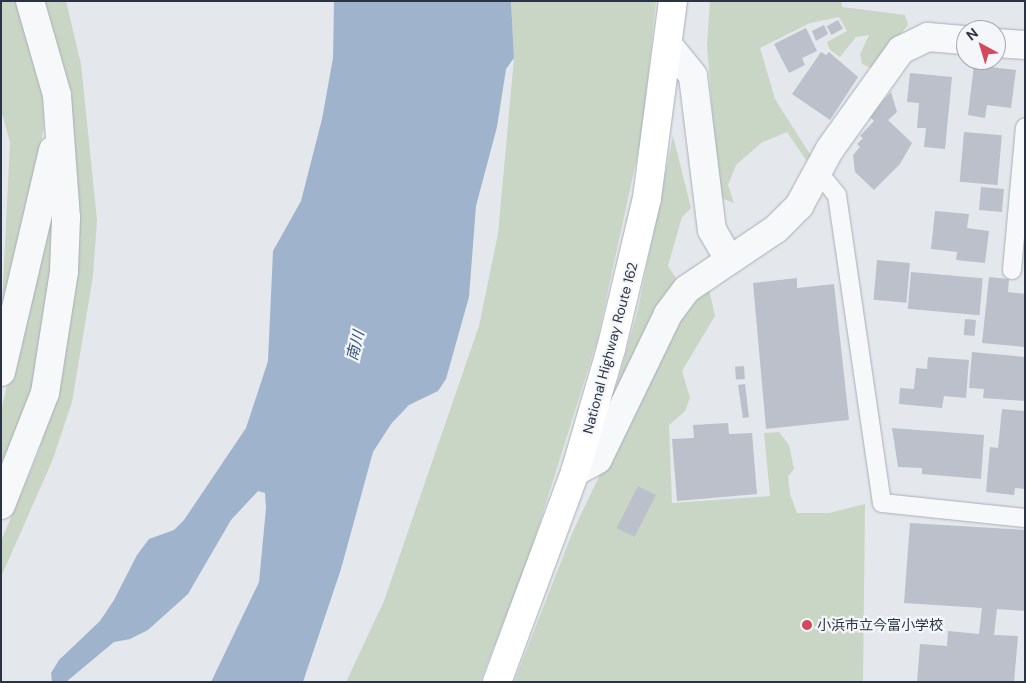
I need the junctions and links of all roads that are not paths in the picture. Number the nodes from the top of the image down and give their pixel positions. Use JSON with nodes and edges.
{"nodes":[{"id":1,"x":30,"y":1,"type":"edge"},
{"id":2,"x":673,"y":1,"type":"edge"},
{"id":3,"x":956,"y":39,"type":"edge"},
{"id":4,"x":1006,"y":44,"type":"edge"},
{"id":5,"x":669,"y":46,"type":"junction"},
{"id":6,"x":1025,"y":46,"type":"edge"},
{"id":7,"x":1025,"y":128,"type":"edge"},
{"id":8,"x":58,"y":133,"type":"junction"},
{"id":9,"x":820,"y":173,"type":"junction"},
{"id":10,"x":729,"y":260,"type":"junction"},
{"id":11,"x":1012,"y":270,"type":"dead end"},
{"id":12,"x":1,"y":372,"type":"edge"},
{"id":13,"x":575,"y":472,"type":"junction"},
{"id":14,"x":1,"y":505,"type":"edge"},
{"id":15,"x":1025,"y":518,"type":"edge"},
{"id":16,"x":497,"y":682,"type":"edge"}],
"edges":[{"from":1,"to":8,"type":"street"},
{"from":2,"to":5,"type":"highway","name":"National Highway Route 162"},
{"from":3,"to":9,"type":"street"},
{"from":4,"to":6,"type":"street"},
{"from":5,"to":10,"type":"street"},
{"from":5,"to":13,"type":"highway","name":"National Highway Route 162"},
{"from":7,"to":11,"type":"lane"},
{"from":8,"to":12,"type":"street"},
{"from":8,"to":14,"type":"street"},
{"from":9,"to":10,"type":"street"},
{"from":9,"to":15,"type":"lane"},
{"from":10,"to":13,"type":"street"},
{"from":13,"to":16,"type":"highway","name":"National Highway Route 162"}]}
